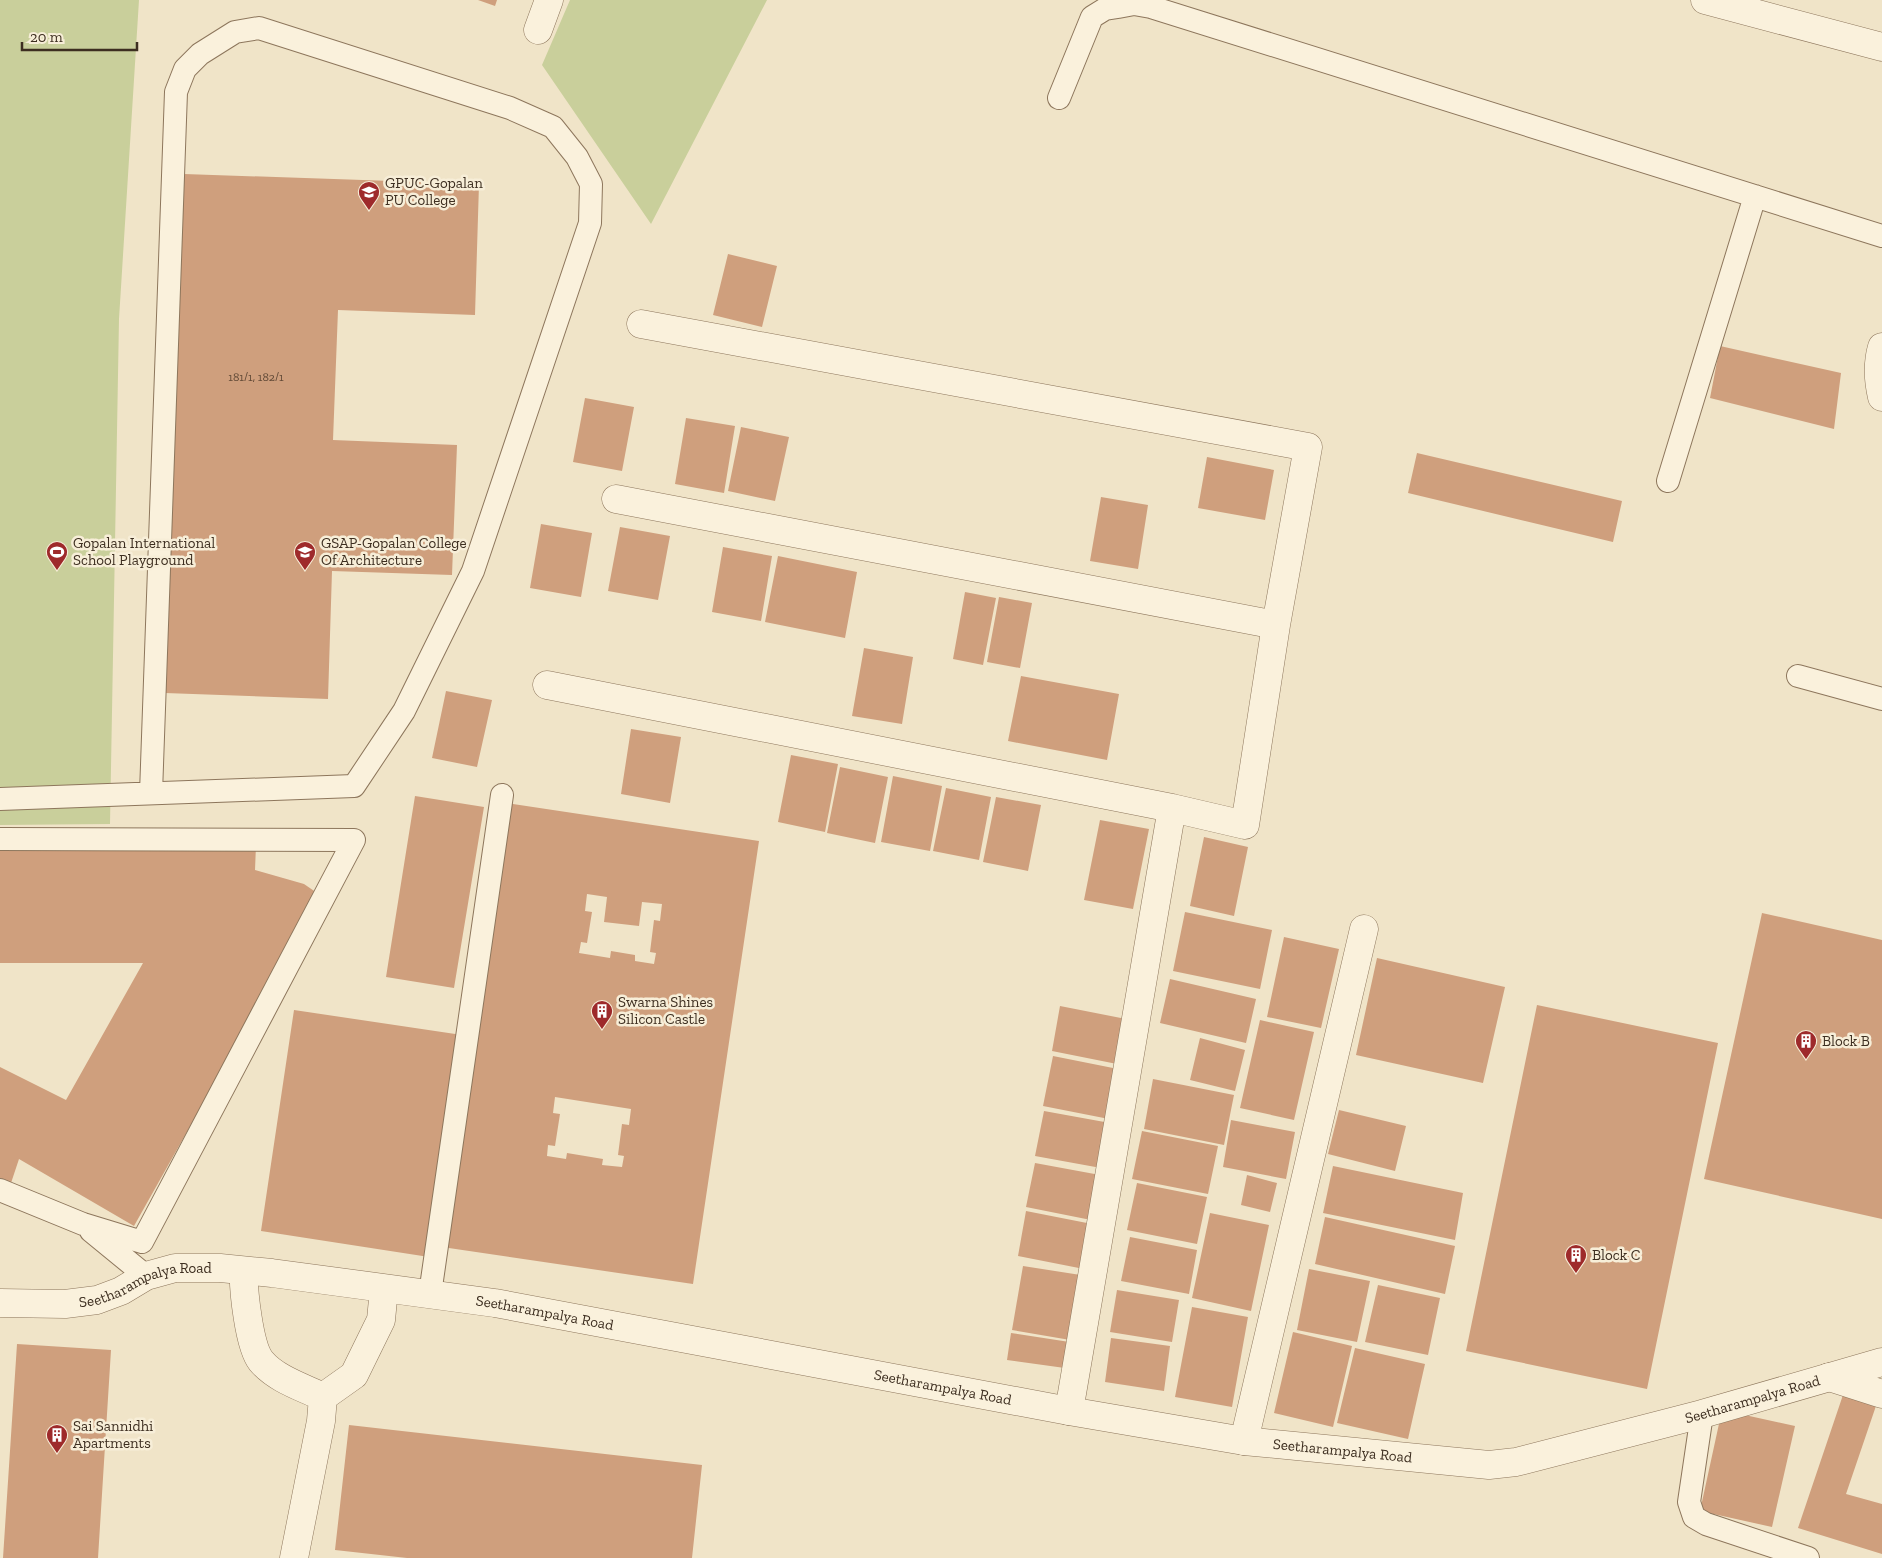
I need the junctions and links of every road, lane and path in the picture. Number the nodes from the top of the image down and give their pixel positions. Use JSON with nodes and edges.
{"nodes":[{"id":1,"x":549,"y":0,"type":"edge"},
{"id":2,"x":1705,"y":0,"type":"edge"},
{"id":3,"x":538,"y":30,"type":"dead end"},
{"id":4,"x":1882,"y":47,"type":"edge"},
{"id":5,"x":1059,"y":98,"type":"dead end"},
{"id":6,"x":1755,"y":196,"type":"junction"},
{"id":7,"x":1882,"y":236,"type":"edge"},
{"id":8,"x":641,"y":324,"type":"dead end"},
{"id":9,"x":1880,"y":353,"type":"edge"},
{"id":10,"x":1882,"y":397,"type":"edge"},
{"id":11,"x":1668,"y":481,"type":"dead end"},
{"id":12,"x":616,"y":499,"type":"dead end"},
{"id":13,"x":1276,"y":625,"type":"junction"},
{"id":14,"x":1798,"y":676,"type":"dead end"},
{"id":15,"x":547,"y":686,"type":"dead end"},
{"id":16,"x":1882,"y":699,"type":"edge"},
{"id":17,"x":151,"y":792,"type":"junction"},
{"id":18,"x":502,"y":795,"type":"dead end"},
{"id":19,"x":0,"y":799,"type":"edge"},
{"id":20,"x":1172,"y":808,"type":"junction"},
{"id":21,"x":0,"y":839,"type":"edge"},
{"id":22,"x":1364,"y":928,"type":"dead end"},
{"id":23,"x":0,"y":1190,"type":"edge"},
{"id":24,"x":83,"y":1224,"type":"junction"},
{"id":25,"x":244,"y":1271,"type":"junction"},
{"id":26,"x":146,"y":1276,"type":"junction"},
{"id":27,"x":384,"y":1288,"type":"junction"},
{"id":28,"x":430,"y":1294,"type":"junction"},
{"id":29,"x":0,"y":1303,"type":"edge"},
{"id":30,"x":1882,"y":1362,"type":"edge"},
{"id":31,"x":1829,"y":1377,"type":"junction"},
{"id":32,"x":1882,"y":1394,"type":"edge"},
{"id":33,"x":323,"y":1397,"type":"junction"},
{"id":34,"x":1068,"y":1411,"type":"junction"},
{"id":35,"x":1702,"y":1414,"type":"junction"},
{"id":36,"x":1244,"y":1441,"type":"junction"},
{"id":37,"x":294,"y":1558,"type":"edge"},
{"id":38,"x":1808,"y":1558,"type":"edge"}],
"edges":[{"from":1,"to":3,"type":"street"},
{"from":2,"to":4,"type":"street"},
{"from":5,"to":6,"type":"lane"},
{"from":6,"to":7,"type":"lane"},
{"from":6,"to":11,"type":"lane"},
{"from":8,"to":13,"type":"street"},
{"from":9,"to":10,"type":"street"},
{"from":12,"to":13,"type":"street"},
{"from":13,"to":20,"type":"street"},
{"from":14,"to":16,"type":"lane"},
{"from":15,"to":20,"type":"street"},
{"from":17,"to":17,"type":"lane"},
{"from":17,"to":19,"type":"lane"},
{"from":18,"to":28,"type":"lane"},
{"from":20,"to":34,"type":"street"},
{"from":21,"to":24,"type":"lane"},
{"from":22,"to":36,"type":"street"},
{"from":23,"to":24,"type":"lane"},
{"from":24,"to":26,"type":"lane"},
{"from":25,"to":26,"type":"street","name":"Seetharampalya Road"},
{"from":25,"to":27,"type":"street","name":"Seetharampalya Road"},
{"from":25,"to":33,"type":"street"},
{"from":26,"to":29,"type":"street","name":"Seetharampalya Road"},
{"from":27,"to":28,"type":"street","name":"Seetharampalya Road"},
{"from":27,"to":33,"type":"street"},
{"from":28,"to":34,"type":"street","name":"Seetharampalya Road"},
{"from":30,"to":31,"type":"street","name":"Seetharampalya Road"},
{"from":31,"to":32,"type":"street"},
{"from":31,"to":35,"type":"street","name":"Seetharampalya Road"},
{"from":33,"to":37,"type":"street"},
{"from":34,"to":36,"type":"street","name":"Seetharampalya Road"},
{"from":35,"to":36,"type":"street","name":"Seetharampalya Road"},
{"from":35,"to":38,"type":"lane"}]}
